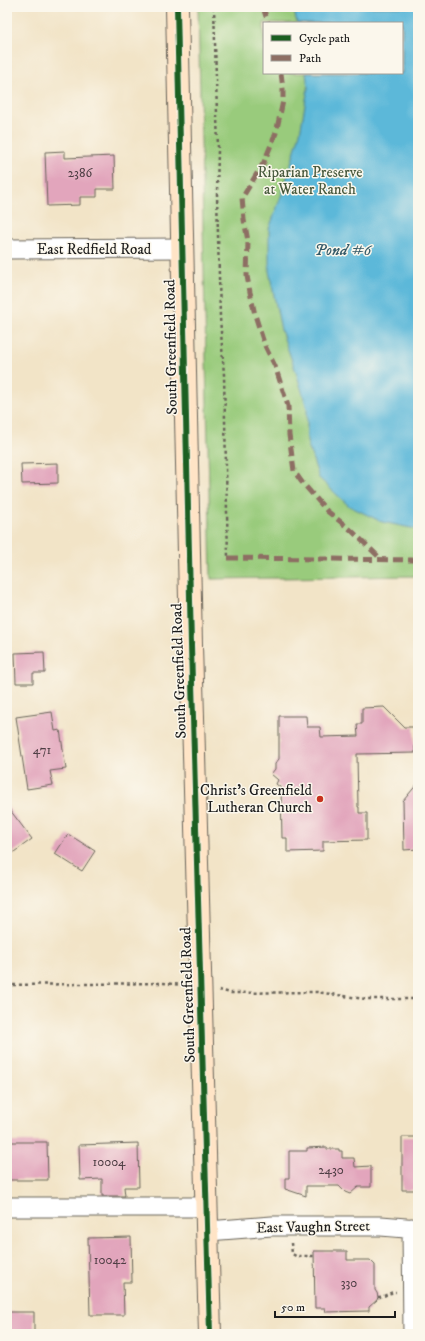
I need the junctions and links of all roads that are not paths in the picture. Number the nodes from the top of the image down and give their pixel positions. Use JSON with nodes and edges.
{"nodes":[{"id":1,"x":177,"y":7,"type":"edge"},
{"id":2,"x":182,"y":248,"type":"junction"},
{"id":3,"x":7,"y":249,"type":"edge"},
{"id":4,"x":7,"y":1207,"type":"edge"},
{"id":5,"x":207,"y":1207,"type":"junction"},
{"id":6,"x":415,"y":1228,"type":"edge"},
{"id":7,"x":208,"y":1231,"type":"junction"},
{"id":8,"x":210,"y":1334,"type":"edge"},
{"id":9,"x":413,"y":1334,"type":"edge"}],
"edges":[{"from":1,"to":2,"type":"main road","name":"South Greenfield Road"},
{"from":2,"to":3,"type":"street","name":"East Redfield Road"},
{"from":2,"to":5,"type":"main road","name":"South Greenfield Road"},
{"from":4,"to":5,"type":"street"},
{"from":5,"to":7,"type":"main road","name":"South Greenfield Road"},
{"from":6,"to":7,"type":"street","name":"East Vaughn Street"},
{"from":6,"to":9,"type":"street"},
{"from":7,"to":8,"type":"main road","name":"South Greenfield Road"}]}
